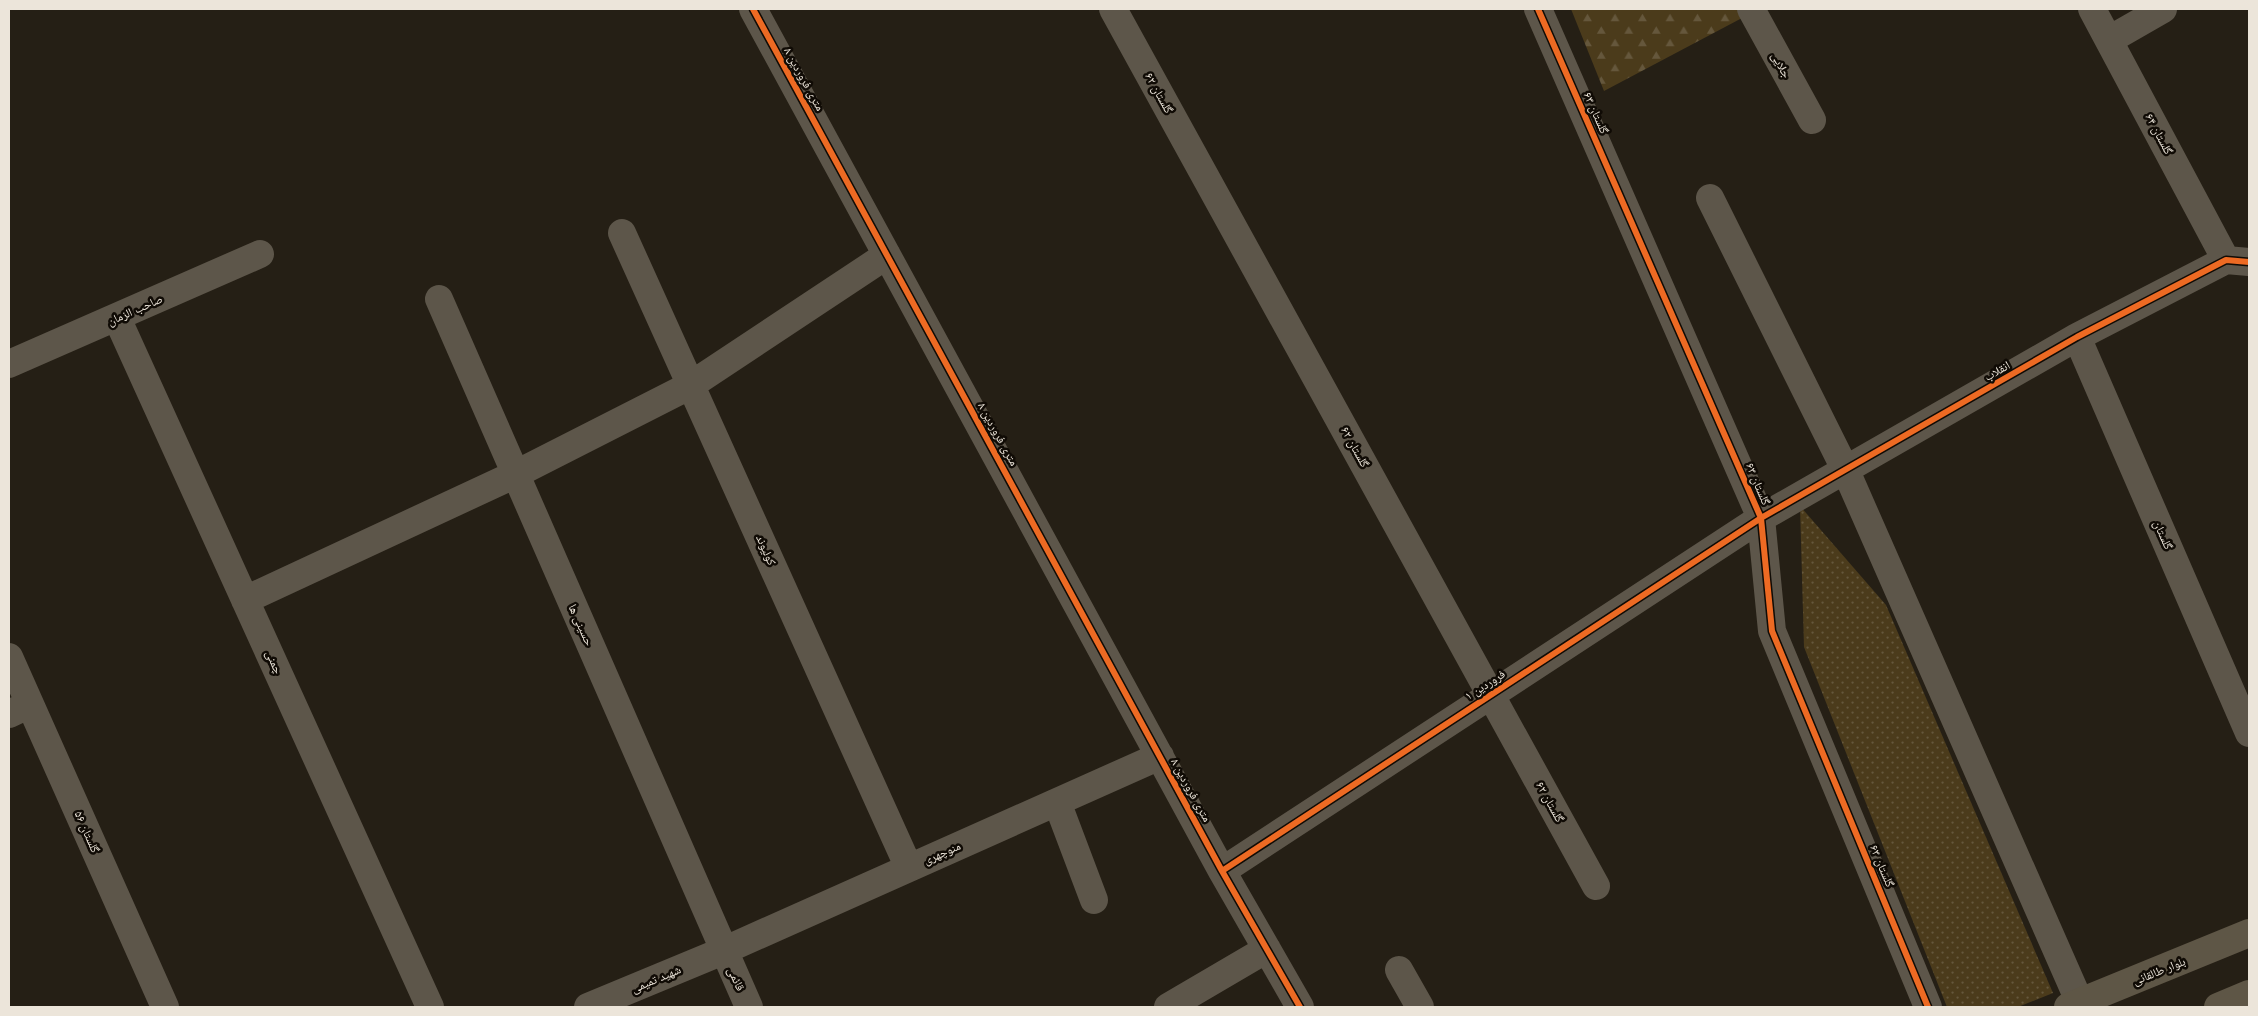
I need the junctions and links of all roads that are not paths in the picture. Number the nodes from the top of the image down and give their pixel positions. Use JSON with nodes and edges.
{"nodes":[{"id":1,"x":753,"y":9,"type":"edge"},
{"id":2,"x":1113,"y":9,"type":"edge"},
{"id":3,"x":1538,"y":9,"type":"edge"},
{"id":4,"x":1751,"y":9,"type":"edge"},
{"id":5,"x":2092,"y":9,"type":"edge"},
{"id":6,"x":2163,"y":9,"type":"edge"},
{"id":7,"x":2109,"y":40,"type":"junction"},
{"id":8,"x":1812,"y":120,"type":"dead end"},
{"id":9,"x":1710,"y":198,"type":"dead end"},
{"id":10,"x":622,"y":233,"type":"dead end"},
{"id":11,"x":260,"y":254,"type":"dead end"},
{"id":12,"x":887,"y":255,"type":"junction"},
{"id":13,"x":2238,"y":261,"type":"edge"},
{"id":14,"x":439,"y":299,"type":"dead end"},
{"id":15,"x":117,"y":318,"type":"junction"},
{"id":16,"x":2077,"y":337,"type":"junction"},
{"id":17,"x":9,"y":364,"type":"edge"},
{"id":18,"x":691,"y":385,"type":"junction"},
{"id":19,"x":1846,"y":471,"type":"junction"},
{"id":20,"x":516,"y":474,"type":"junction"},
{"id":21,"x":1761,"y":518,"type":"junction"},
{"id":22,"x":245,"y":600,"type":"junction"},
{"id":23,"x":9,"y":657,"type":"edge"},
{"id":24,"x":1491,"y":694,"type":"junction"},
{"id":25,"x":19,"y":709,"type":"edge"},
{"id":26,"x":2249,"y":733,"type":"edge"},
{"id":27,"x":1160,"y":756,"type":"junction"},
{"id":28,"x":1057,"y":802,"type":"junction"},
{"id":29,"x":909,"y":868,"type":"junction"},
{"id":30,"x":1222,"y":871,"type":"junction"},
{"id":31,"x":1596,"y":886,"type":"dead end"},
{"id":32,"x":1094,"y":900,"type":"dead end"},
{"id":33,"x":2249,"y":933,"type":"edge"},
{"id":34,"x":1267,"y":949,"type":"junction"},
{"id":35,"x":723,"y":951,"type":"junction"},
{"id":36,"x":1399,"y":970,"type":"dead end"},
{"id":37,"x":2249,"y":994,"type":"edge"},
{"id":38,"x":2074,"y":1005,"type":"edge"},
{"id":39,"x":165,"y":1007,"type":"edge"},
{"id":40,"x":430,"y":1007,"type":"edge"},
{"id":41,"x":588,"y":1007,"type":"edge"},
{"id":42,"x":749,"y":1007,"type":"edge"},
{"id":43,"x":1168,"y":1007,"type":"edge"},
{"id":44,"x":1300,"y":1007,"type":"edge"},
{"id":45,"x":1420,"y":1007,"type":"edge"},
{"id":46,"x":1928,"y":1007,"type":"edge"},
{"id":47,"x":2218,"y":1007,"type":"edge"}],
"edges":[{"from":1,"to":12,"type":"street","name":"۸ متری فروردین"},
{"from":2,"to":24,"type":"street","name":"گلستان ۶۲"},
{"from":3,"to":21,"type":"street","name":"گلستان ۶۳"},
{"from":4,"to":8,"type":"street","name":"جلایی"},
{"from":5,"to":7,"type":"street","name":"گلستان ۶۴"},
{"from":6,"to":7,"type":"street"},
{"from":7,"to":13,"type":"street","name":"گلستان ۶۴"},
{"from":9,"to":19,"type":"street"},
{"from":10,"to":18,"type":"street","name":"کولیوند"},
{"from":11,"to":15,"type":"street","name":"صاحب الزمان"},
{"from":12,"to":18,"type":"street"},
{"from":12,"to":27,"type":"street","name":"۸ متری فروردین"},
{"from":13,"to":16,"type":"street","name":"انقلاب"},
{"from":14,"to":20,"type":"street","name":"حسینی ها"},
{"from":15,"to":17,"type":"street","name":"صاحب الزمان"},
{"from":15,"to":22,"type":"street","name":"چمنی"},
{"from":16,"to":19,"type":"street","name":"انقلاب"},
{"from":16,"to":26,"type":"street","name":"گلستان"},
{"from":18,"to":20,"type":"street"},
{"from":18,"to":29,"type":"street","name":"کولیوند"},
{"from":19,"to":21,"type":"street","name":"انقلاب"},
{"from":19,"to":38,"type":"street"},
{"from":20,"to":22,"type":"street"},
{"from":20,"to":35,"type":"street","name":"حسینی ها"},
{"from":21,"to":24,"type":"street","name":"فروردین ۱"},
{"from":21,"to":46,"type":"street","name":"گلستان ۶۳"},
{"from":22,"to":40,"type":"street","name":"چمنی"},
{"from":23,"to":25,"type":"street","name":"گلستان ۵۶"},
{"from":24,"to":30,"type":"street","name":"فروردین ۱"},
{"from":24,"to":31,"type":"street","name":"گلستان ۶۲"},
{"from":25,"to":39,"type":"street","name":"گلستان ۵۶"},
{"from":27,"to":28,"type":"street","name":"منوچهری"},
{"from":27,"to":30,"type":"street","name":"۸ متری فروردین"},
{"from":28,"to":29,"type":"street","name":"منوچهری"},
{"from":28,"to":32,"type":"street"},
{"from":29,"to":35,"type":"street","name":"منوچهری"},
{"from":30,"to":34,"type":"street","name":"۸ متری فروردین"},
{"from":33,"to":38,"type":"main road","name":"بلوار طالقانی"},
{"from":34,"to":43,"type":"street"},
{"from":34,"to":44,"type":"street","name":"۸ متری فروردین"},
{"from":35,"to":41,"type":"street","name":"شهید تمیمی"},
{"from":35,"to":42,"type":"street","name":"قائمی"},
{"from":36,"to":45,"type":"street"},
{"from":37,"to":47,"type":"main road"}]}
